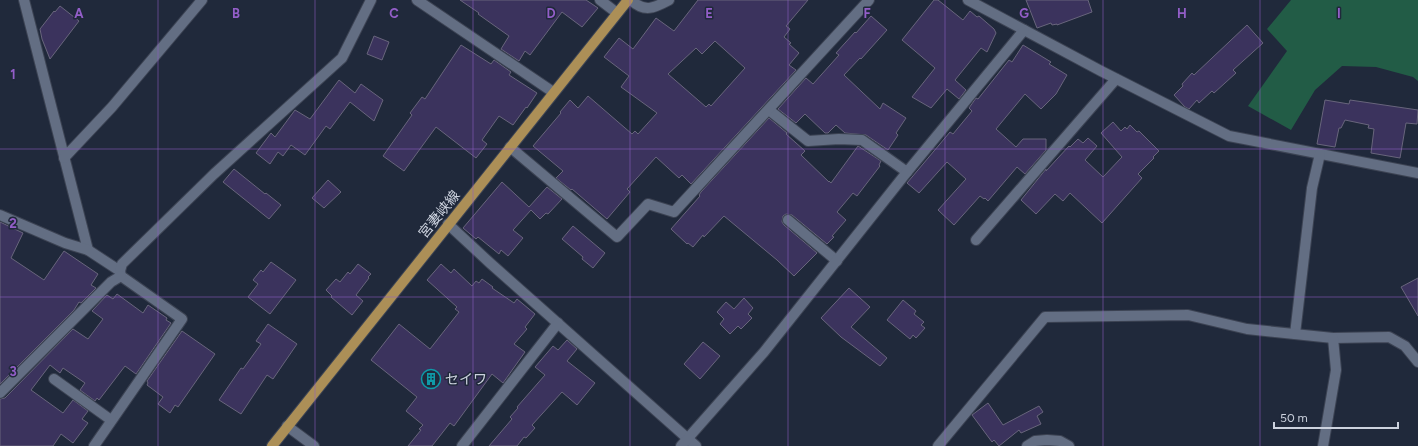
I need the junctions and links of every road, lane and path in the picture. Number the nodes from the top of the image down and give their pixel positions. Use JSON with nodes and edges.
{"nodes":[{"id":1,"x":24,"y":0,"type":"edge"},
{"id":2,"x":202,"y":0,"type":"edge"},
{"id":3,"x":371,"y":0,"type":"edge"},
{"id":4,"x":418,"y":0,"type":"edge"},
{"id":5,"x":600,"y":0,"type":"edge"},
{"id":6,"x":628,"y":0,"type":"edge"},
{"id":7,"x":631,"y":0,"type":"edge"},
{"id":8,"x":669,"y":0,"type":"edge"},
{"id":9,"x":869,"y":0,"type":"edge"},
{"id":10,"x":968,"y":0,"type":"edge"},
{"id":11,"x":618,"y":13,"type":"junction"},
{"id":12,"x":1024,"y":30,"type":"junction"},
{"id":13,"x":1116,"y":79,"type":"junction"},
{"id":14,"x":553,"y":92,"type":"junction"},
{"id":15,"x":769,"y":110,"type":"junction"},
{"id":16,"x":510,"y":147,"type":"junction"},
{"id":17,"x":1320,"y":154,"type":"junction"},
{"id":18,"x":64,"y":158,"type":"junction"},
{"id":19,"x":907,"y":172,"type":"junction"},
{"id":20,"x":1418,"y":173,"type":"edge"},
{"id":21,"x":0,"y":215,"type":"edge"},
{"id":22,"x":788,"y":220,"type":"dead end"},
{"id":23,"x":448,"y":224,"type":"junction"},
{"id":24,"x":976,"y":240,"type":"dead end"},
{"id":25,"x":88,"y":250,"type":"junction"},
{"id":26,"x":837,"y":261,"type":"junction"},
{"id":27,"x":121,"y":274,"type":"junction"},
{"id":28,"x":558,"y":323,"type":"junction"},
{"id":29,"x":1295,"y":334,"type":"junction"},
{"id":30,"x":1333,"y":338,"type":"junction"},
{"id":31,"x":1418,"y":362,"type":"edge"},
{"id":32,"x":54,"y":379,"type":"dead end"},
{"id":33,"x":0,"y":393,"type":"edge"},
{"id":34,"x":111,"y":420,"type":"junction"},
{"id":35,"x":287,"y":426,"type":"junction"},
{"id":36,"x":685,"y":442,"type":"edge"},
{"id":37,"x":94,"y":446,"type":"edge"},
{"id":38,"x":272,"y":446,"type":"edge"},
{"id":39,"x":314,"y":446,"type":"edge"},
{"id":40,"x":462,"y":446,"type":"edge"},
{"id":41,"x":696,"y":446,"type":"edge"},
{"id":42,"x":938,"y":446,"type":"edge"},
{"id":43,"x":1027,"y":446,"type":"edge"},
{"id":44,"x":1069,"y":446,"type":"edge"},
{"id":45,"x":1323,"y":446,"type":"edge"}],
"edges":[{"from":1,"to":18,"type":"street"},
{"from":2,"to":18,"type":"street"},
{"from":3,"to":27,"type":"street"},
{"from":4,"to":14,"type":"street"},
{"from":5,"to":11,"type":"street"},
{"from":6,"to":11,"type":"main road","name":"宮妻峡線"},
{"from":7,"to":8,"type":"street"},
{"from":9,"to":15,"type":"street"},
{"from":10,"to":12,"type":"street"},
{"from":11,"to":14,"type":"main road","name":"宮妻峡線"},
{"from":12,"to":13,"type":"street"},
{"from":12,"to":19,"type":"street"},
{"from":13,"to":17,"type":"street"},
{"from":13,"to":24,"type":"street"},
{"from":14,"to":16,"type":"main road","name":"宮妻峡線"},
{"from":15,"to":16,"type":"street"},
{"from":15,"to":19,"type":"street"},
{"from":16,"to":23,"type":"main road","name":"宮妻峡線"},
{"from":17,"to":20,"type":"street"},
{"from":17,"to":29,"type":"street"},
{"from":18,"to":25,"type":"street"},
{"from":19,"to":26,"type":"street"},
{"from":21,"to":25,"type":"street"},
{"from":22,"to":26,"type":"street"},
{"from":23,"to":28,"type":"street"},
{"from":23,"to":35,"type":"main road","name":"宮妻峡線"},
{"from":25,"to":27,"type":"street"},
{"from":26,"to":36,"type":"street"},
{"from":27,"to":33,"type":"street"},
{"from":27,"to":34,"type":"street"},
{"from":28,"to":36,"type":"street"},
{"from":28,"to":40,"type":"street"},
{"from":29,"to":30,"type":"street"},
{"from":29,"to":42,"type":"street"},
{"from":30,"to":31,"type":"street"},
{"from":30,"to":45,"type":"street"},
{"from":32,"to":34,"type":"street"},
{"from":34,"to":37,"type":"street"},
{"from":35,"to":38,"type":"main road","name":"宮妻峡線"},
{"from":35,"to":39,"type":"street"},
{"from":36,"to":41,"type":"street"},
{"from":43,"to":44,"type":"street"}]}
